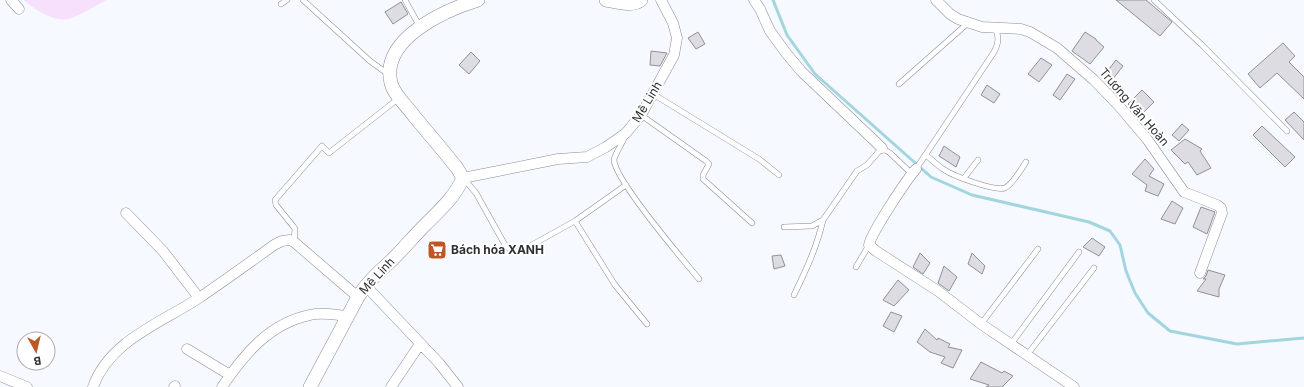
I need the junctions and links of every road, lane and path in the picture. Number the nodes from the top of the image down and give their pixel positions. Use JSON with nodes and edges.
{"nodes":[{"id":1,"x":11,"y":0,"type":"edge"},
{"id":2,"x":287,"y":0,"type":"edge"},
{"id":3,"x":303,"y":0,"type":"edge"},
{"id":4,"x":405,"y":0,"type":"edge"},
{"id":5,"x":478,"y":0,"type":"edge"},
{"id":6,"x":607,"y":0,"type":"edge"},
{"id":7,"x":641,"y":0,"type":"edge"},
{"id":8,"x":661,"y":0,"type":"edge"},
{"id":9,"x":754,"y":0,"type":"edge"},
{"id":10,"x":936,"y":0,"type":"edge"},
{"id":11,"x":1154,"y":0,"type":"edge"},
{"id":12,"x":281,"y":4,"type":"dead end"},
{"id":13,"x":19,"y":9,"type":"dead end"},
{"id":14,"x":968,"y":23,"type":"junction"},
{"id":15,"x":420,"y":27,"type":"junction"},
{"id":16,"x":995,"y":27,"type":"junction"},
{"id":17,"x":391,"y":76,"type":"junction"},
{"id":18,"x":899,"y":84,"type":"dead end"},
{"id":19,"x":653,"y":94,"type":"junction"},
{"id":20,"x":399,"y":98,"type":"junction"},
{"id":21,"x":641,"y":115,"type":"junction"},
{"id":22,"x":1287,"y":131,"type":"dead end"},
{"id":23,"x":626,"y":133,"type":"junction"},
{"id":24,"x":882,"y":148,"type":"junction"},
{"id":25,"x":925,"y":157,"type":"junction"},
{"id":26,"x":978,"y":160,"type":"dead end"},
{"id":27,"x":1026,"y":162,"type":"dead end"},
{"id":28,"x":914,"y":171,"type":"junction"},
{"id":29,"x":779,"y":174,"type":"dead end"},
{"id":30,"x":463,"y":178,"type":"junction"},
{"id":31,"x":964,"y":178,"type":"junction"},
{"id":32,"x":626,"y":185,"type":"junction"},
{"id":33,"x":126,"y":213,"type":"dead end"},
{"id":34,"x":823,"y":220,"type":"junction"},
{"id":35,"x":575,"y":221,"type":"junction"},
{"id":36,"x":752,"y":223,"type":"dead end"},
{"id":37,"x":784,"y":227,"type":"dead end"},
{"id":38,"x":294,"y":242,"type":"junction"},
{"id":39,"x":869,"y":245,"type":"junction"},
{"id":40,"x":1038,"y":249,"type":"dead end"},
{"id":41,"x":1079,"y":252,"type":"dead end"},
{"id":42,"x":856,"y":267,"type":"dead end"},
{"id":43,"x":1094,"y":268,"type":"dead end"},
{"id":44,"x":1200,"y":273,"type":"dead end"},
{"id":45,"x":698,"y":279,"type":"dead end"},
{"id":46,"x":365,"y":285,"type":"junction"},
{"id":47,"x":794,"y":295,"type":"dead end"},
{"id":48,"x":358,"y":297,"type":"junction"},
{"id":49,"x":199,"y":298,"type":"junction"},
{"id":50,"x":347,"y":316,"type":"junction"},
{"id":51,"x":647,"y":324,"type":"dead end"},
{"id":52,"x":981,"y":324,"type":"junction"},
{"id":53,"x":420,"y":344,"type":"junction"},
{"id":54,"x":1011,"y":344,"type":"junction"},
{"id":55,"x":187,"y":349,"type":"dead end"},
{"id":56,"x":1027,"y":355,"type":"junction"},
{"id":57,"x":230,"y":375,"type":"junction"},
{"id":58,"x":0,"y":376,"type":"edge"},
{"id":59,"x":27,"y":387,"type":"edge"},
{"id":60,"x":93,"y":387,"type":"edge"},
{"id":61,"x":222,"y":387,"type":"edge"},
{"id":62,"x":310,"y":387,"type":"edge"},
{"id":63,"x":391,"y":387,"type":"edge"},
{"id":64,"x":458,"y":387,"type":"edge"},
{"id":65,"x":1074,"y":387,"type":"edge"}],
"edges":[{"from":1,"to":13,"type":"street"},
{"from":2,"to":12,"type":"lane"},
{"from":3,"to":17,"type":"lane"},
{"from":4,"to":15,"type":"lane"},
{"from":5,"to":15,"type":"street"},
{"from":6,"to":7,"type":"street"},
{"from":8,"to":19,"type":"street","name":"Mê Linh"},
{"from":9,"to":24,"type":"street"},
{"from":10,"to":14,"type":"street","name":"Trương Văn Hoàn"},
{"from":11,"to":22,"type":"lane"},
{"from":14,"to":16,"type":"street","name":"Trương Văn Hoàn"},
{"from":14,"to":18,"type":"lane"},
{"from":15,"to":17,"type":"street"},
{"from":16,"to":25,"type":"lane"},
{"from":16,"to":44,"type":"street","name":"Trương Văn Hoàn"},
{"from":17,"to":20,"type":"street"},
{"from":19,"to":21,"type":"street","name":"Mê Linh"},
{"from":19,"to":29,"type":"lane"},
{"from":20,"to":30,"type":"street"},
{"from":20,"to":38,"type":"lane"},
{"from":21,"to":23,"type":"street","name":"Mê Linh"},
{"from":21,"to":36,"type":"lane"},
{"from":23,"to":30,"type":"street","name":"Mê Linh"},
{"from":23,"to":32,"type":"lane"},
{"from":24,"to":28,"type":"lane"},
{"from":24,"to":34,"type":"lane"},
{"from":25,"to":28,"type":"lane"},
{"from":25,"to":31,"type":"lane"},
{"from":26,"to":31,"type":"lane"},
{"from":27,"to":31,"type":"lane"},
{"from":28,"to":39,"type":"street"},
{"from":30,"to":35,"type":"lane"},
{"from":30,"to":46,"type":"street","name":"Mê Linh"},
{"from":32,"to":35,"type":"lane"},
{"from":32,"to":45,"type":"lane"},
{"from":33,"to":49,"type":"street"},
{"from":34,"to":37,"type":"lane"},
{"from":34,"to":47,"type":"lane"},
{"from":35,"to":51,"type":"lane"},
{"from":38,"to":48,"type":"street"},
{"from":38,"to":49,"type":"street"},
{"from":39,"to":42,"type":"lane"},
{"from":39,"to":52,"type":"street"},
{"from":40,"to":52,"type":"lane"},
{"from":41,"to":54,"type":"lane"},
{"from":43,"to":56,"type":"lane"},
{"from":46,"to":48,"type":"street","name":"Mê Linh"},
{"from":46,"to":53,"type":"street"},
{"from":48,"to":50,"type":"street","name":"Mê Linh"},
{"from":49,"to":60,"type":"street"},
{"from":50,"to":57,"type":"street"},
{"from":50,"to":62,"type":"street","name":"Mê Linh"},
{"from":52,"to":54,"type":"street"},
{"from":53,"to":63,"type":"street"},
{"from":53,"to":64,"type":"street"},
{"from":54,"to":56,"type":"street"},
{"from":55,"to":57,"type":"street"},
{"from":56,"to":65,"type":"street"},
{"from":57,"to":61,"type":"street"},
{"from":58,"to":59,"type":"street"}]}
